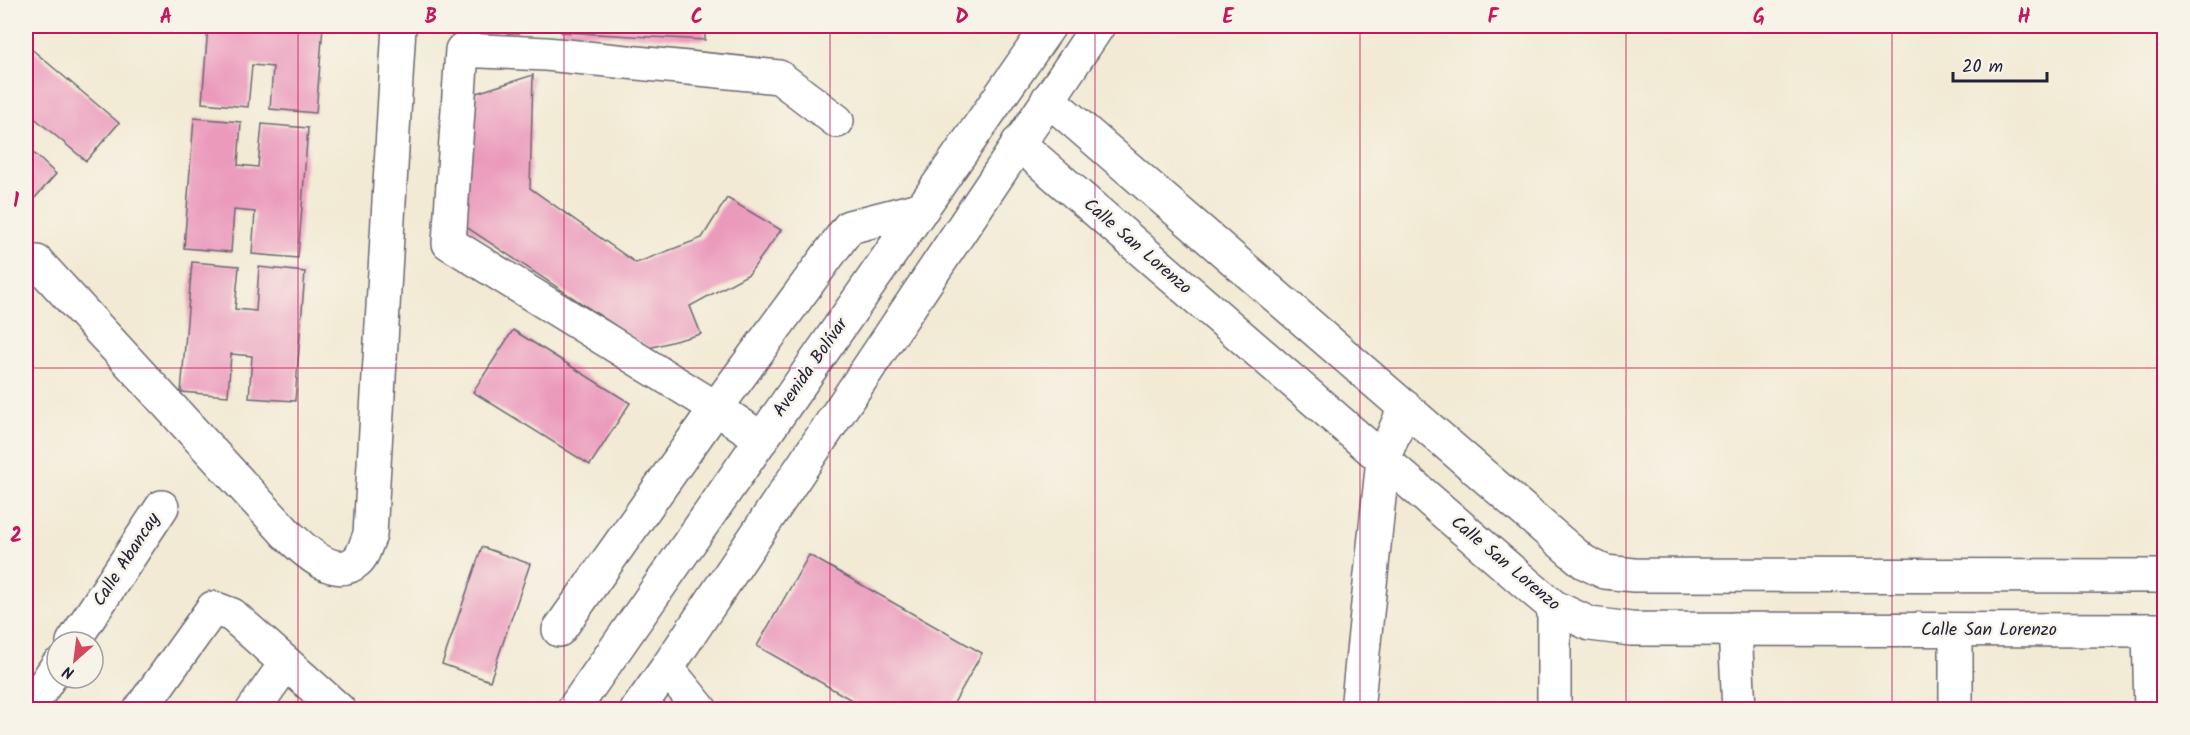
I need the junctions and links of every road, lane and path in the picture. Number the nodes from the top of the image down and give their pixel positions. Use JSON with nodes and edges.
{"nodes":[{"id":1,"x":399,"y":26,"type":"edge"},
{"id":2,"x":1049,"y":26,"type":"edge"},
{"id":3,"x":1098,"y":26,"type":"edge"},
{"id":4,"x":547,"y":40,"type":"edge"},
{"id":5,"x":1048,"y":99,"type":"junction"},
{"id":6,"x":837,"y":121,"type":"dead end"},
{"id":7,"x":1018,"y":143,"type":"junction"},
{"id":8,"x":923,"y":208,"type":"junction"},
{"id":9,"x":37,"y":262,"type":"dead end"},
{"id":10,"x":1404,"y":407,"type":"junction"},
{"id":11,"x":716,"y":408,"type":"junction"},
{"id":12,"x":762,"y":439,"type":"junction"},
{"id":13,"x":1383,"y":459,"type":"junction"},
{"id":14,"x":162,"y":507,"type":"dead end"},
{"id":15,"x":2164,"y":576,"type":"edge"},
{"id":16,"x":1554,"y":608,"type":"junction"},
{"id":17,"x":1735,"y":629,"type":"junction"},
{"id":18,"x":81,"y":630,"type":"edge"},
{"id":19,"x":559,"y":630,"type":"dead end"},
{"id":20,"x":1956,"y":630,"type":"junction"},
{"id":21,"x":2157,"y":630,"type":"edge"},
{"id":22,"x":286,"y":663,"type":"junction"},
{"id":23,"x":667,"y":668,"type":"junction"},
{"id":24,"x":45,"y":688,"type":"edge"},
{"id":25,"x":35,"y":707,"type":"edge"},
{"id":26,"x":140,"y":710,"type":"edge"},
{"id":27,"x":253,"y":710,"type":"edge"},
{"id":28,"x":339,"y":710,"type":"edge"},
{"id":29,"x":573,"y":710,"type":"edge"},
{"id":30,"x":637,"y":710,"type":"edge"},
{"id":31,"x":701,"y":710,"type":"edge"},
{"id":32,"x":1357,"y":710,"type":"edge"},
{"id":33,"x":1554,"y":710,"type":"edge"},
{"id":34,"x":1739,"y":710,"type":"edge"},
{"id":35,"x":1956,"y":710,"type":"edge"},
{"id":36,"x":2151,"y":710,"type":"edge"}],
"edges":[{"from":1,"to":9,"type":"street"},
{"from":2,"to":8,"type":"street","name":"Avenida Bolívar"},
{"from":3,"to":5,"type":"street"},
{"from":4,"to":6,"type":"street"},
{"from":4,"to":11,"type":"street"},
{"from":5,"to":7,"type":"street"},
{"from":5,"to":10,"type":"street"},
{"from":7,"to":13,"type":"street","name":"Calle San Lorenzo"},
{"from":7,"to":23,"type":"street"},
{"from":8,"to":11,"type":"street"},
{"from":8,"to":12,"type":"street","name":"Avenida Bolívar"},
{"from":10,"to":13,"type":"street"},
{"from":10,"to":15,"type":"street"},
{"from":11,"to":12,"type":"street"},
{"from":11,"to":19,"type":"street"},
{"from":12,"to":29,"type":"street","name":"Avenida Bolívar"},
{"from":13,"to":16,"type":"street","name":"Calle San Lorenzo"},
{"from":13,"to":32,"type":"street"},
{"from":14,"to":18,"type":"street","name":"Calle Abancay"},
{"from":16,"to":17,"type":"street","name":"Calle San Lorenzo"},
{"from":16,"to":33,"type":"street"},
{"from":17,"to":20,"type":"street","name":"Calle San Lorenzo"},
{"from":17,"to":34,"type":"street"},
{"from":20,"to":21,"type":"street","name":"Calle San Lorenzo"},
{"from":20,"to":35,"type":"street"},
{"from":21,"to":36,"type":"street"},
{"from":22,"to":26,"type":"street"},
{"from":22,"to":27,"type":"street"},
{"from":22,"to":28,"type":"street"},
{"from":23,"to":30,"type":"street"},
{"from":23,"to":31,"type":"street"},
{"from":24,"to":25,"type":"street"}]}
